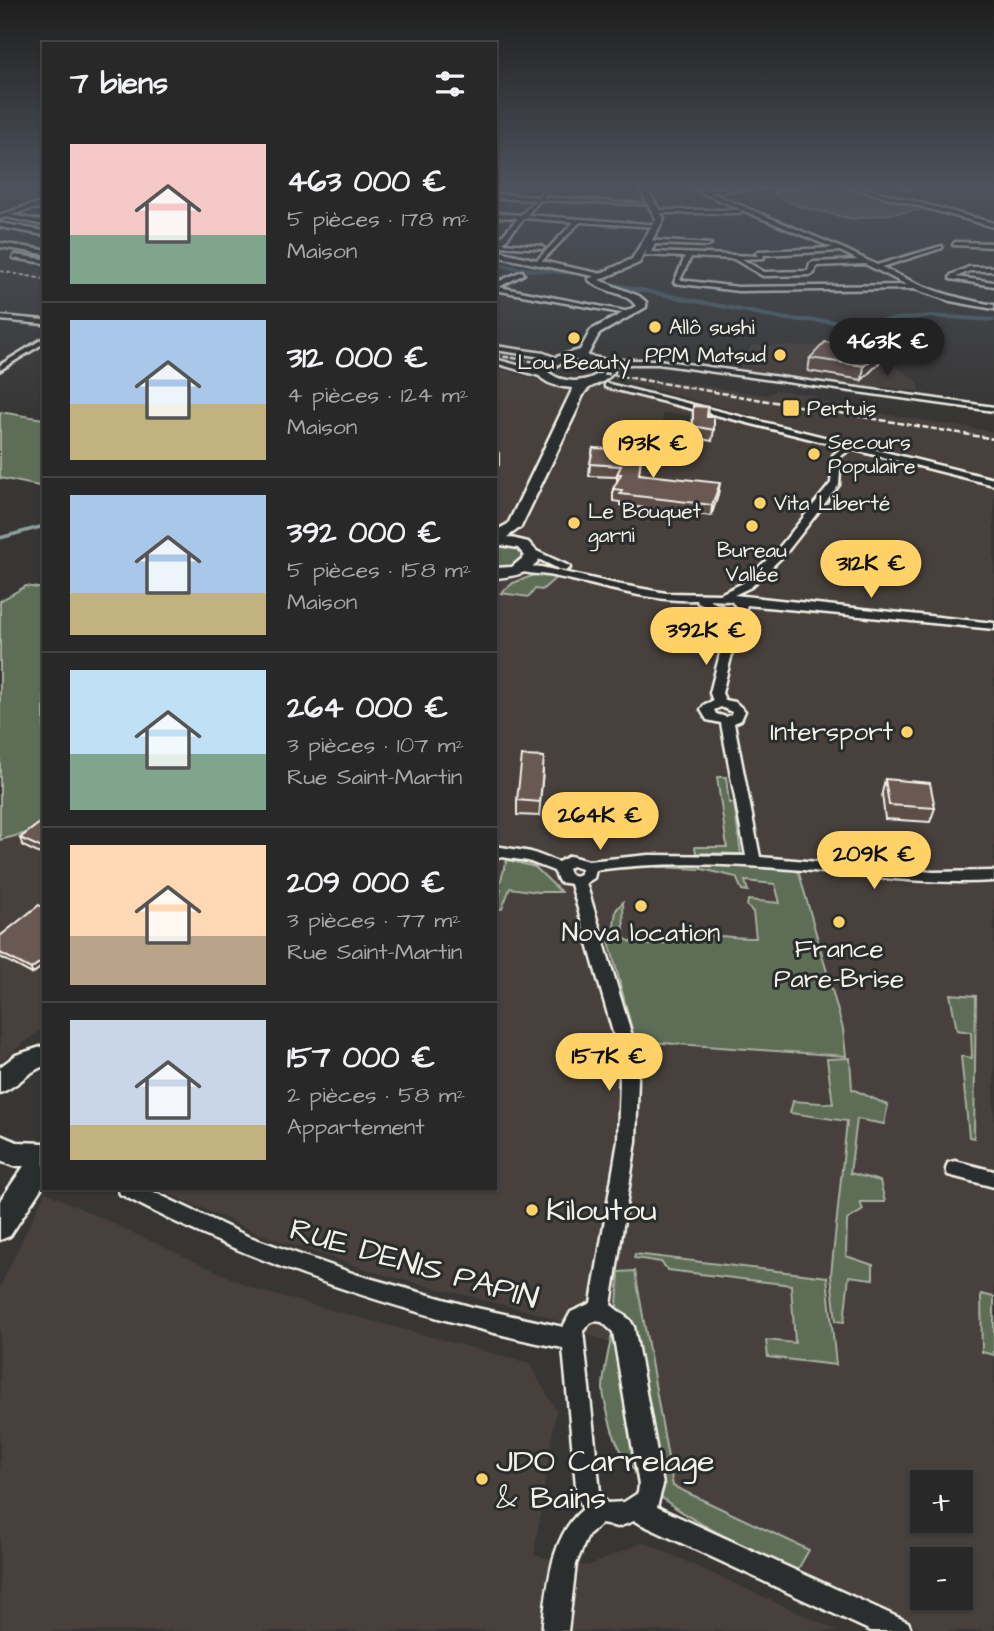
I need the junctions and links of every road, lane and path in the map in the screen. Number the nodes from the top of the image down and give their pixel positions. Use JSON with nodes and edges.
{"nodes":[{"id":1,"x":541,"y":262,"type":"edge"},
{"id":2,"x":543,"y":262,"type":"edge"},
{"id":3,"x":634,"y":262,"type":"edge"},
{"id":4,"x":686,"y":262,"type":"edge"},
{"id":5,"x":738,"y":262,"type":"edge"},
{"id":6,"x":864,"y":262,"type":"edge"},
{"id":7,"x":867,"y":262,"type":"edge"},
{"id":8,"x":896,"y":262,"type":"edge"},
{"id":9,"x":556,"y":266,"type":"junction"},
{"id":10,"x":879,"y":268,"type":"junction"},
{"id":11,"x":994,"y":269,"type":"edge"},
{"id":12,"x":522,"y":273,"type":"dead end"},
{"id":13,"x":598,"y":275,"type":"junction"},
{"id":14,"x":929,"y":284,"type":"dead end"},
{"id":15,"x":994,"y":284,"type":"edge"},
{"id":16,"x":497,"y":286,"type":"edge"},
{"id":17,"x":497,"y":287,"type":"edge"},
{"id":18,"x":915,"y":287,"type":"junction"},
{"id":19,"x":994,"y":309,"type":"edge"},
{"id":20,"x":632,"y":313,"type":"junction"},
{"id":21,"x":0,"y":318,"type":"edge"},
{"id":22,"x":19,"y":320,"type":"junction"},
{"id":23,"x":42,"y":322,"type":"edge"},
{"id":24,"x":0,"y":328,"type":"edge"},
{"id":25,"x":42,"y":341,"type":"edge"},
{"id":26,"x":497,"y":348,"type":"edge"},
{"id":27,"x":580,"y":355,"type":"junction"},
{"id":28,"x":556,"y":360,"type":"junction"},
{"id":29,"x":497,"y":362,"type":"edge"},
{"id":30,"x":0,"y":369,"type":"edge"},
{"id":31,"x":542,"y":372,"type":"junction"},
{"id":32,"x":596,"y":376,"type":"junction"},
{"id":33,"x":994,"y":409,"type":"edge"},
{"id":34,"x":848,"y":447,"type":"junction"},
{"id":35,"x":994,"y":482,"type":"edge"},
{"id":36,"x":514,"y":527,"type":"junction"},
{"id":37,"x":497,"y":537,"type":"edge"},
{"id":38,"x":497,"y":539,"type":"edge"},
{"id":39,"x":527,"y":548,"type":"junction"},
{"id":40,"x":505,"y":574,"type":"edge"},
{"id":41,"x":747,"y":585,"type":"junction"},
{"id":42,"x":616,"y":587,"type":"junction"},
{"id":43,"x":718,"y":602,"type":"junction"},
{"id":44,"x":741,"y":604,"type":"junction"},
{"id":45,"x":764,"y":605,"type":"junction"},
{"id":46,"x":977,"y":625,"type":"junction"},
{"id":47,"x":733,"y":626,"type":"junction"},
{"id":48,"x":994,"y":626,"type":"edge"},
{"id":49,"x":994,"y":632,"type":"edge"},
{"id":50,"x":497,"y":851,"type":"edge"},
{"id":51,"x":754,"y":862,"type":"junction"},
{"id":52,"x":583,"y":873,"type":"junction"},
{"id":53,"x":994,"y":876,"type":"edge"},
{"id":54,"x":42,"y":1057,"type":"edge"},
{"id":55,"x":0,"y":1082,"type":"edge"},
{"id":56,"x":0,"y":1147,"type":"edge"},
{"id":57,"x":42,"y":1154,"type":"edge"},
{"id":58,"x":42,"y":1167,"type":"edge"},
{"id":59,"x":955,"y":1169,"type":"dead end"},
{"id":60,"x":994,"y":1179,"type":"edge"},
{"id":61,"x":131,"y":1190,"type":"edge"},
{"id":62,"x":0,"y":1227,"type":"edge"},
{"id":63,"x":600,"y":1311,"type":"junction"},
{"id":64,"x":573,"y":1339,"type":"junction"},
{"id":65,"x":636,"y":1510,"type":"junction"},
{"id":66,"x":599,"y":1511,"type":"junction"},
{"id":67,"x":555,"y":1631,"type":"edge"},
{"id":68,"x":899,"y":1631,"type":"edge"}],
"edges":[{"from":1,"to":9,"type":"street"},
{"from":2,"to":9,"type":"street"},
{"from":3,"to":13,"type":"main road"},
{"from":4,"to":18,"type":"street"},
{"from":5,"to":6,"type":"street"},
{"from":7,"to":10,"type":"street"},
{"from":8,"to":10,"type":"street"},
{"from":9,"to":13,"type":"street"},
{"from":10,"to":14,"type":"street"},
{"from":10,"to":18,"type":"street"},
{"from":11,"to":15,"type":"street"},
{"from":12,"to":16,"type":"street"},
{"from":13,"to":20,"type":"main road"},
{"from":17,"to":20,"type":"street"},
{"from":18,"to":19,"type":"street"},
{"from":20,"to":27,"type":"main road"},
{"from":21,"to":22,"type":"street"},
{"from":22,"to":23,"type":"street"},
{"from":22,"to":24,"type":"street"},
{"from":25,"to":30,"type":"street"},
{"from":26,"to":28,"type":"street"},
{"from":27,"to":28,"type":"main road"},
{"from":27,"to":32,"type":"main road"},
{"from":28,"to":31,"type":"main road"},
{"from":29,"to":31,"type":"street"},
{"from":31,"to":32,"type":"main road"},
{"from":32,"to":33,"type":"street"},
{"from":32,"to":34,"type":"street"},
{"from":32,"to":36,"type":"main road"},
{"from":34,"to":35,"type":"street"},
{"from":34,"to":41,"type":"street"},
{"from":36,"to":37,"type":"main road"},
{"from":36,"to":39,"type":"main road"},
{"from":38,"to":39,"type":"main road"},
{"from":39,"to":40,"type":"main road"},
{"from":39,"to":42,"type":"street"},
{"from":40,"to":42,"type":"street"},
{"from":41,"to":43,"type":"street"},
{"from":41,"to":44,"type":"street"},
{"from":41,"to":45,"type":"street"},
{"from":42,"to":43,"type":"street"},
{"from":43,"to":44,"type":"street"},
{"from":43,"to":47,"type":"street"},
{"from":44,"to":45,"type":"street"},
{"from":44,"to":47,"type":"street"},
{"from":45,"to":46,"type":"street"},
{"from":46,"to":48,"type":"street"},
{"from":46,"to":49,"type":"street"},
{"from":47,"to":51,"type":"street"},
{"from":50,"to":52,"type":"street"},
{"from":51,"to":52,"type":"street"},
{"from":51,"to":53,"type":"street"},
{"from":52,"to":63,"type":"street"},
{"from":54,"to":55,"type":"main road"},
{"from":56,"to":57,"type":"main road"},
{"from":58,"to":62,"type":"main road"},
{"from":59,"to":60,"type":"street"},
{"from":61,"to":64,"type":"street","name":"RUE DENIS PAPIN"},
{"from":63,"to":64,"type":"street"},
{"from":63,"to":65,"type":"street"},
{"from":64,"to":66,"type":"street"},
{"from":65,"to":66,"type":"street"},
{"from":65,"to":68,"type":"street"},
{"from":66,"to":67,"type":"street"}]}
